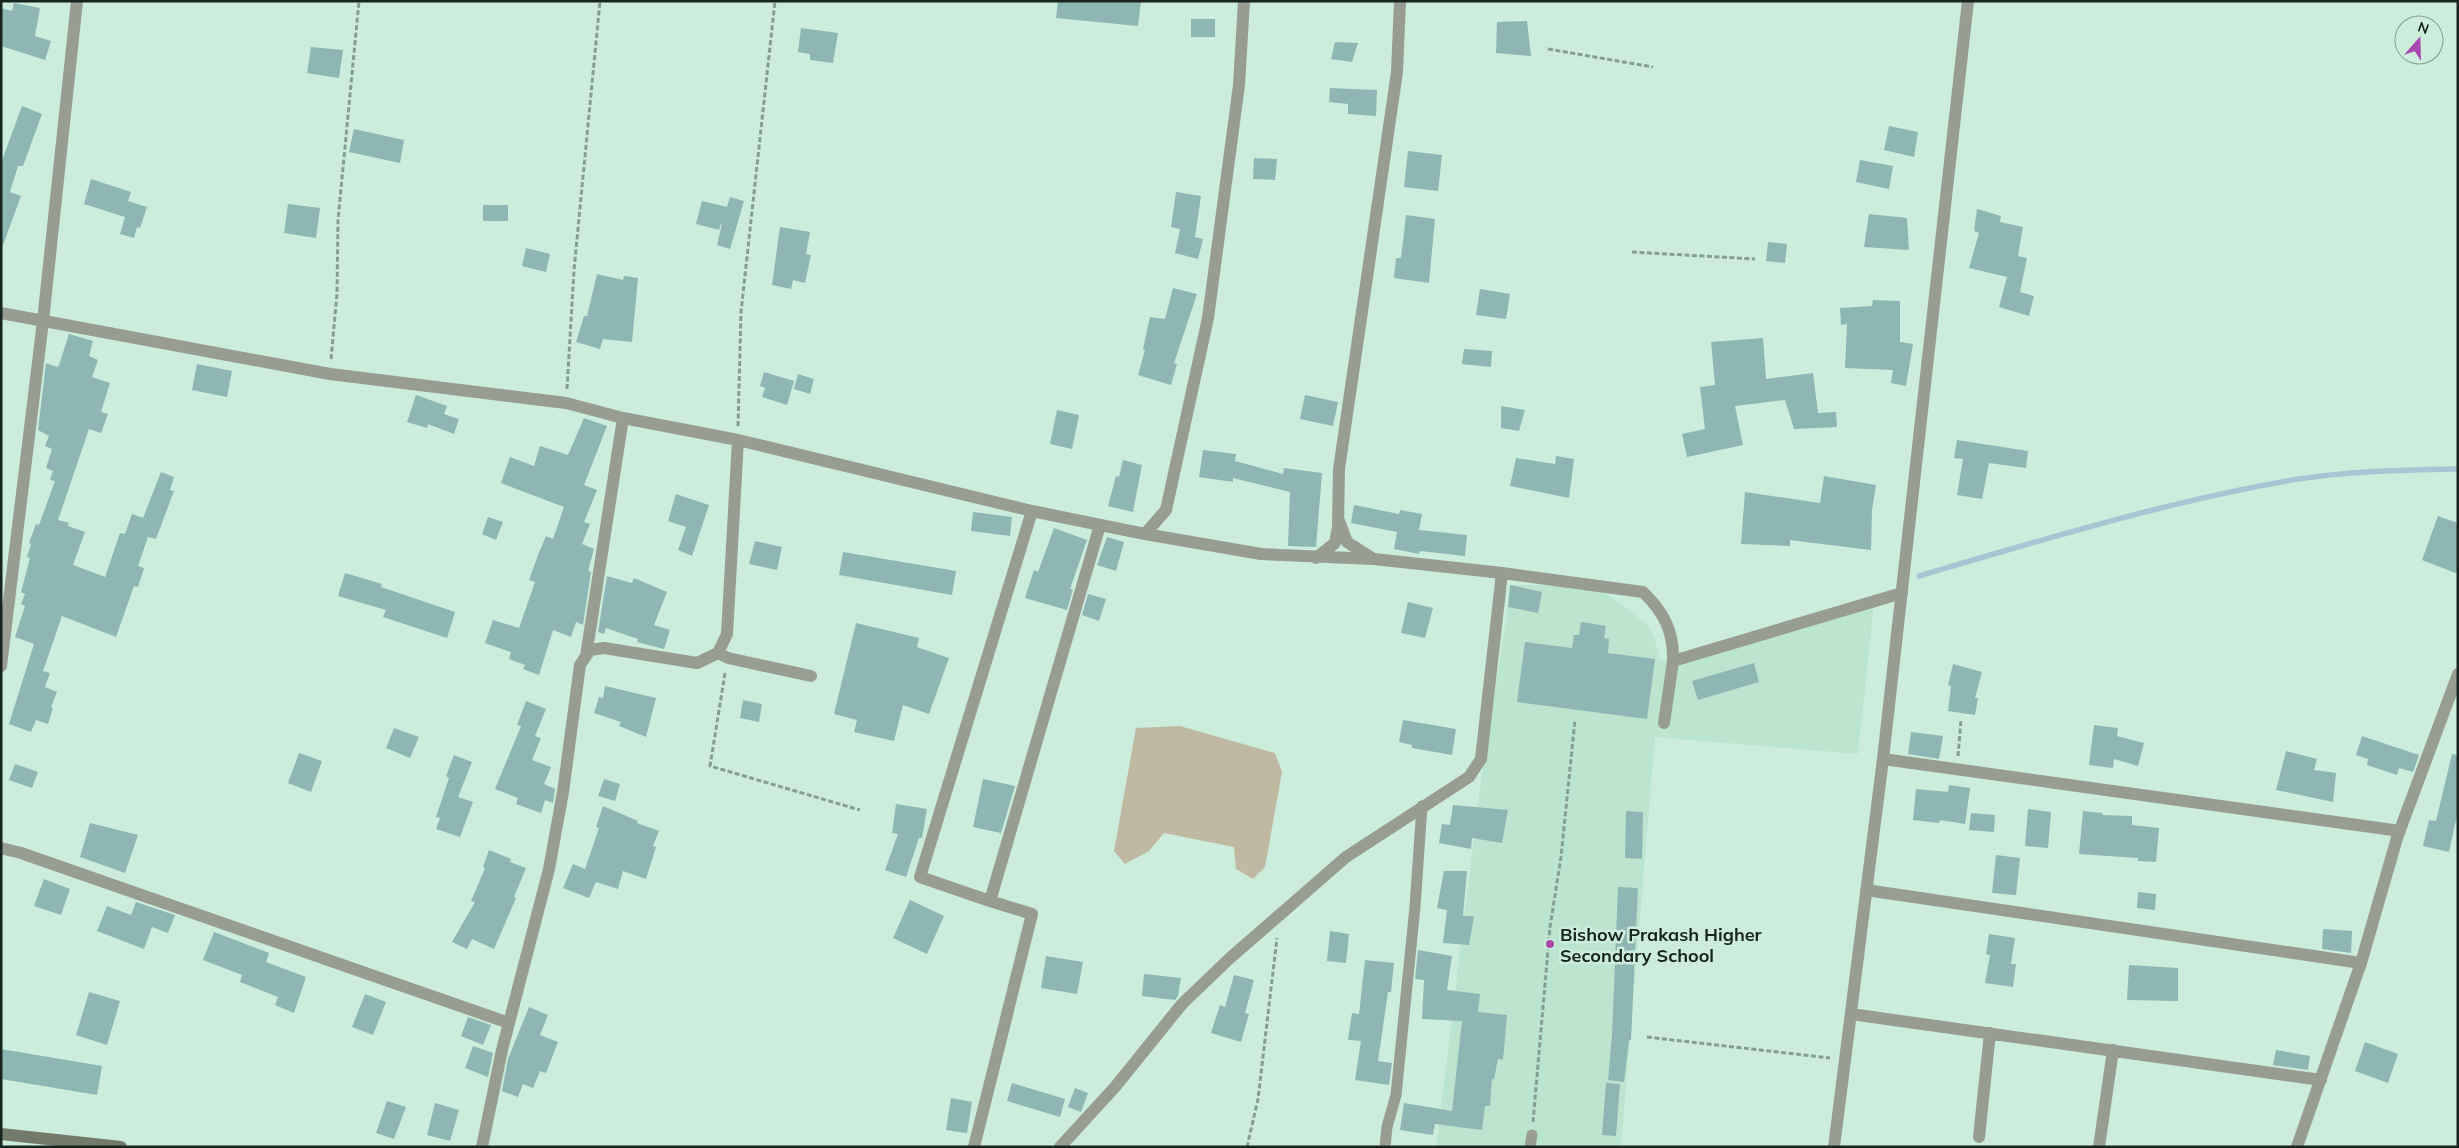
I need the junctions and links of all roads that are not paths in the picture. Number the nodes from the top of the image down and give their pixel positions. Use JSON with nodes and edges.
{"nodes":[{"id":1,"x":77,"y":1,"type":"edge"},
{"id":2,"x":1244,"y":1,"type":"edge"},
{"id":3,"x":1400,"y":1,"type":"edge"},
{"id":4,"x":1968,"y":1,"type":"edge"},
{"id":5,"x":1,"y":313,"type":"edge"},
{"id":6,"x":43,"y":321,"type":"junction"},
{"id":7,"x":623,"y":418,"type":"junction"},
{"id":8,"x":738,"y":440,"type":"junction"},
{"id":9,"x":1032,"y":511,"type":"junction"},
{"id":10,"x":1338,"y":519,"type":"junction"},
{"id":11,"x":1100,"y":525,"type":"junction"},
{"id":12,"x":1144,"y":534,"type":"junction"},
{"id":13,"x":1316,"y":558,"type":"junction"},
{"id":14,"x":1374,"y":559,"type":"junction"},
{"id":15,"x":1502,"y":573,"type":"junction"},
{"id":16,"x":1902,"y":593,"type":"junction"},
{"id":17,"x":723,"y":655,"type":"junction"},
{"id":18,"x":586,"y":656,"type":"junction"},
{"id":19,"x":1673,"y":661,"type":"junction"},
{"id":20,"x":1,"y":666,"type":"edge"},
{"id":21,"x":2458,"y":674,"type":"edge"},
{"id":22,"x":811,"y":676,"type":"dead end"},
{"id":23,"x":1664,"y":723,"type":"dead end"},
{"id":24,"x":1883,"y":758,"type":"junction"},
{"id":25,"x":1422,"y":806,"type":"junction"},
{"id":26,"x":2400,"y":830,"type":"junction"},
{"id":27,"x":1,"y":848,"type":"edge"},
{"id":28,"x":1866,"y":890,"type":"junction"},
{"id":29,"x":990,"y":901,"type":"junction"},
{"id":30,"x":2361,"y":963,"type":"junction"},
{"id":31,"x":1851,"y":1014,"type":"junction"},
{"id":32,"x":509,"y":1023,"type":"junction"},
{"id":33,"x":1990,"y":1033,"type":"junction"},
{"id":34,"x":2113,"y":1050,"type":"junction"},
{"id":35,"x":2321,"y":1080,"type":"junction"},
{"id":36,"x":1,"y":1134,"type":"edge"},
{"id":37,"x":1979,"y":1137,"type":"dead end"},
{"id":38,"x":121,"y":1147,"type":"edge"},
{"id":39,"x":482,"y":1147,"type":"edge"},
{"id":40,"x":974,"y":1147,"type":"edge"},
{"id":41,"x":1060,"y":1147,"type":"edge"},
{"id":42,"x":1385,"y":1147,"type":"edge"},
{"id":43,"x":1834,"y":1147,"type":"edge"},
{"id":44,"x":2099,"y":1147,"type":"edge"},
{"id":45,"x":2297,"y":1147,"type":"edge"}],
"edges":[{"from":1,"to":6,"type":"street"},
{"from":2,"to":12,"type":"street"},
{"from":3,"to":10,"type":"street"},
{"from":4,"to":16,"type":"street"},
{"from":5,"to":6,"type":"street"},
{"from":6,"to":7,"type":"street"},
{"from":6,"to":20,"type":"street"},
{"from":7,"to":8,"type":"street"},
{"from":7,"to":18,"type":"street"},
{"from":8,"to":9,"type":"street"},
{"from":8,"to":17,"type":"street"},
{"from":9,"to":11,"type":"street"},
{"from":9,"to":29,"type":"street"},
{"from":10,"to":13,"type":"street"},
{"from":10,"to":14,"type":"street"},
{"from":11,"to":12,"type":"street"},
{"from":11,"to":29,"type":"street"},
{"from":12,"to":13,"type":"street"},
{"from":13,"to":14,"type":"street"},
{"from":14,"to":15,"type":"street"},
{"from":15,"to":19,"type":"street"},
{"from":15,"to":25,"type":"street"},
{"from":16,"to":19,"type":"street"},
{"from":16,"to":24,"type":"street"},
{"from":17,"to":18,"type":"street"},
{"from":17,"to":22,"type":"street"},
{"from":18,"to":32,"type":"street"},
{"from":19,"to":23,"type":"street"},
{"from":21,"to":26,"type":"street"},
{"from":24,"to":26,"type":"street"},
{"from":24,"to":28,"type":"street"},
{"from":25,"to":41,"type":"street"},
{"from":25,"to":42,"type":"lane"},
{"from":26,"to":30,"type":"street"},
{"from":27,"to":32,"type":"street"},
{"from":28,"to":30,"type":"street"},
{"from":28,"to":31,"type":"street"},
{"from":29,"to":40,"type":"street"},
{"from":30,"to":35,"type":"street"},
{"from":31,"to":33,"type":"street"},
{"from":31,"to":43,"type":"street"},
{"from":32,"to":39,"type":"street"},
{"from":33,"to":34,"type":"street"},
{"from":33,"to":37,"type":"street"},
{"from":34,"to":35,"type":"street"},
{"from":34,"to":44,"type":"street"},
{"from":35,"to":45,"type":"street"},
{"from":36,"to":38,"type":"main road"}]}
